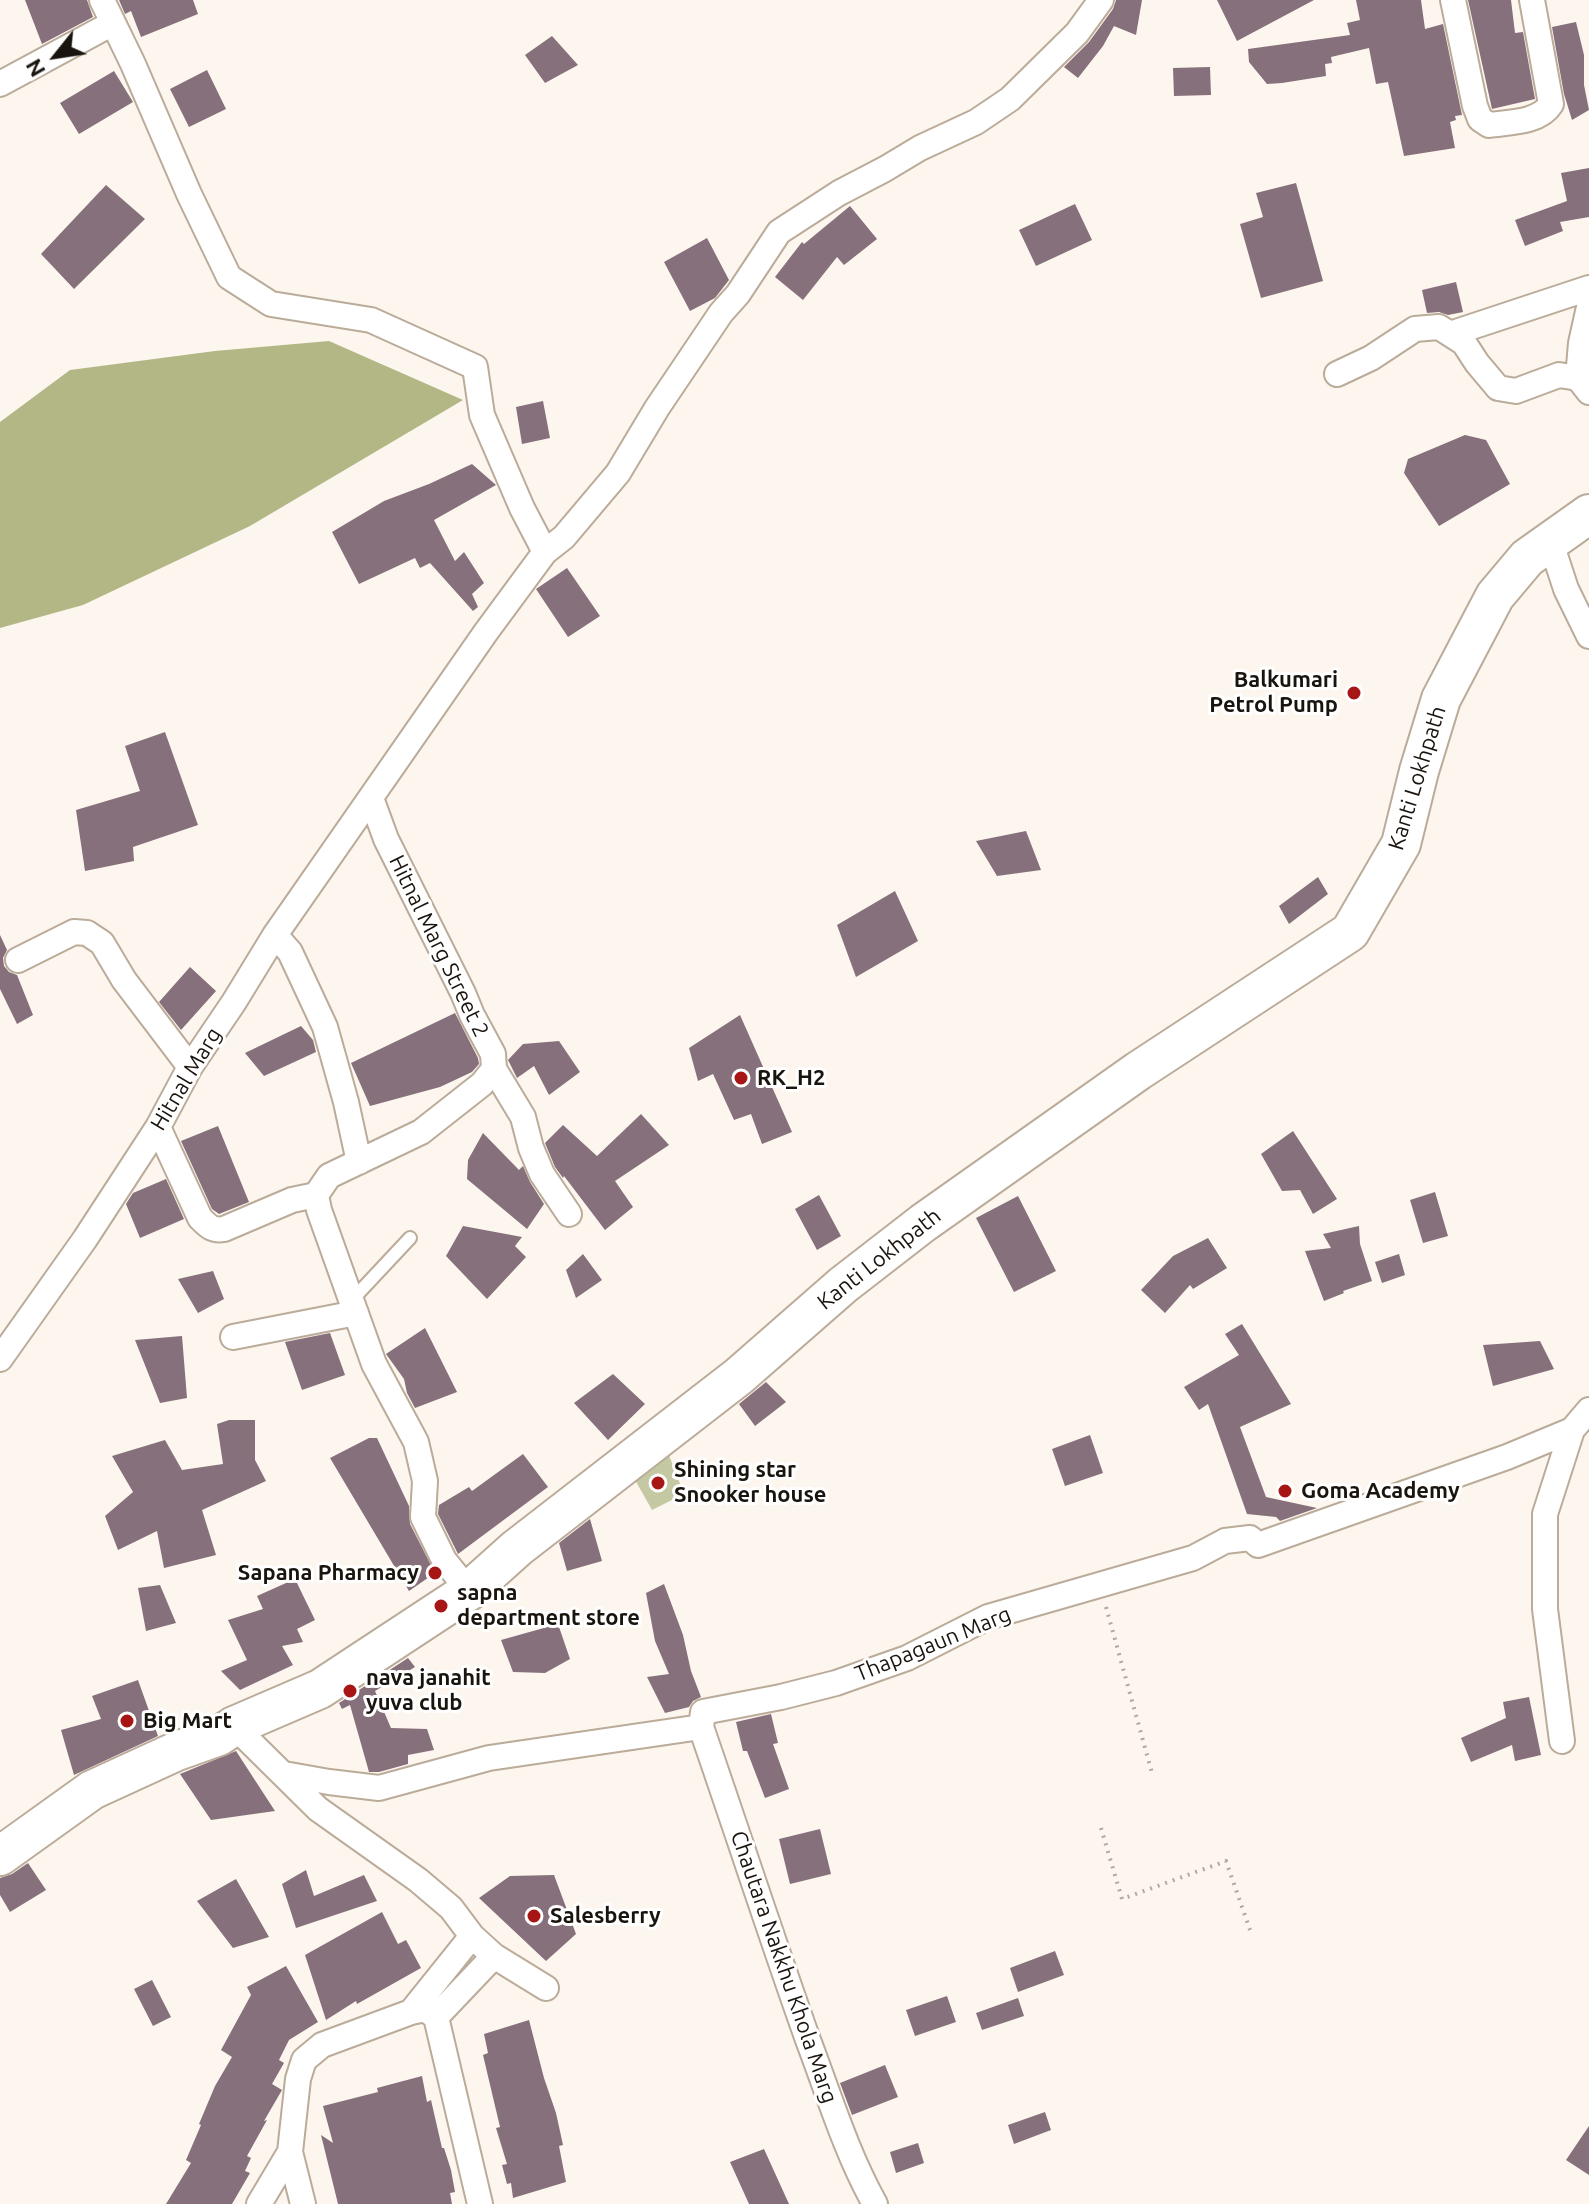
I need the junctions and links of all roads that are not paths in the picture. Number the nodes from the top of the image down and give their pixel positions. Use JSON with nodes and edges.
{"nodes":[{"id":1,"x":102,"y":0,"type":"edge"},
{"id":2,"x":1101,"y":0,"type":"edge"},
{"id":3,"x":1453,"y":0,"type":"edge"},
{"id":4,"x":1532,"y":0,"type":"edge"},
{"id":5,"x":113,"y":23,"type":"junction"},
{"id":6,"x":0,"y":84,"type":"edge"},
{"id":7,"x":1589,"y":288,"type":"edge"},
{"id":8,"x":1589,"y":307,"type":"edge"},
{"id":9,"x":1450,"y":334,"type":"junction"},
{"id":10,"x":1337,"y":374,"type":"dead end"},
{"id":11,"x":1583,"y":385,"type":"edge"},
{"id":12,"x":1589,"y":514,"type":"edge"},
{"id":13,"x":1550,"y":540,"type":"junction"},
{"id":14,"x":545,"y":552,"type":"junction"},
{"id":15,"x":1589,"y":636,"type":"edge"},
{"id":16,"x":371,"y":798,"type":"junction"},
{"id":17,"x":275,"y":935,"type":"junction"},
{"id":18,"x":18,"y":960,"type":"dead end"},
{"id":19,"x":190,"y":1067,"type":"junction"},
{"id":20,"x":494,"y":1069,"type":"junction"},
{"id":21,"x":158,"y":1127,"type":"junction"},
{"id":22,"x":359,"y":1162,"type":"junction"},
{"id":23,"x":316,"y":1195,"type":"junction"},
{"id":24,"x":569,"y":1214,"type":"dead end"},
{"id":25,"x":410,"y":1238,"type":"dead end"},
{"id":26,"x":354,"y":1307,"type":"junction"},
{"id":27,"x":233,"y":1337,"type":"dead end"},
{"id":28,"x":0,"y":1359,"type":"edge"},
{"id":29,"x":1589,"y":1410,"type":"edge"},
{"id":30,"x":1572,"y":1430,"type":"junction"},
{"id":31,"x":469,"y":1591,"type":"junction"},
{"id":32,"x":234,"y":1726,"type":"junction"},
{"id":33,"x":701,"y":1727,"type":"junction"},
{"id":34,"x":1562,"y":1741,"type":"dead end"},
{"id":35,"x":284,"y":1774,"type":"junction"},
{"id":36,"x":0,"y":1856,"type":"edge"},
{"id":37,"x":472,"y":1936,"type":"junction"},
{"id":38,"x":494,"y":1956,"type":"junction"},
{"id":39,"x":546,"y":1988,"type":"dead end"},
{"id":40,"x":411,"y":2012,"type":"junction"},
{"id":41,"x":436,"y":2017,"type":"junction"},
{"id":42,"x":290,"y":2152,"type":"junction"},
{"id":43,"x":259,"y":2204,"type":"edge"},
{"id":44,"x":303,"y":2204,"type":"edge"},
{"id":45,"x":480,"y":2204,"type":"edge"},
{"id":46,"x":875,"y":2204,"type":"edge"}],
"edges":[{"from":1,"to":5,"type":"street"},
{"from":2,"to":14,"type":"street","name":"Hitnal Marg"},
{"from":3,"to":4,"type":"street"},
{"from":5,"to":6,"type":"street"},
{"from":5,"to":14,"type":"street"},
{"from":7,"to":9,"type":"street"},
{"from":8,"to":11,"type":"street"},
{"from":9,"to":10,"type":"street"},
{"from":9,"to":11,"type":"street"},
{"from":12,"to":13,"type":"main road","name":"Kanti Lokhpath"},
{"from":13,"to":15,"type":"street"},
{"from":13,"to":31,"type":"main road","name":"Kanti Lokhpath"},
{"from":14,"to":16,"type":"street","name":"Hitnal Marg"},
{"from":16,"to":17,"type":"street","name":"Hitnal Marg"},
{"from":16,"to":20,"type":"street","name":"Hitnal Marg Street 2"},
{"from":17,"to":19,"type":"street","name":"Hitnal Marg"},
{"from":17,"to":22,"type":"street"},
{"from":18,"to":19,"type":"street"},
{"from":19,"to":21,"type":"street","name":"Hitnal Marg"},
{"from":20,"to":22,"type":"street"},
{"from":20,"to":24,"type":"street","name":"Hitnal Marg Street 2"},
{"from":21,"to":23,"type":"street"},
{"from":21,"to":28,"type":"street","name":"Hitnal Marg"},
{"from":22,"to":23,"type":"street"},
{"from":23,"to":26,"type":"street"},
{"from":25,"to":26,"type":"lane"},
{"from":26,"to":27,"type":"street"},
{"from":26,"to":31,"type":"street"},
{"from":29,"to":30,"type":"street"},
{"from":30,"to":33,"type":"street","name":"Thapagaun Marg"},
{"from":30,"to":34,"type":"street"},
{"from":31,"to":32,"type":"main road","name":"Kanti Lokhpath"},
{"from":32,"to":35,"type":"street"},
{"from":32,"to":36,"type":"main road","name":"Kanti Lokhpath"},
{"from":33,"to":35,"type":"street","name":"Thapagaun Marg"},
{"from":33,"to":46,"type":"street","name":"Chautara Nakkhu Khola Marg"},
{"from":35,"to":37,"type":"street"},
{"from":37,"to":38,"type":"street"},
{"from":37,"to":40,"type":"street"},
{"from":38,"to":39,"type":"street"},
{"from":38,"to":41,"type":"street"},
{"from":40,"to":41,"type":"street"},
{"from":40,"to":42,"type":"street"},
{"from":41,"to":45,"type":"street"},
{"from":42,"to":43,"type":"street"},
{"from":42,"to":44,"type":"street"}]}
